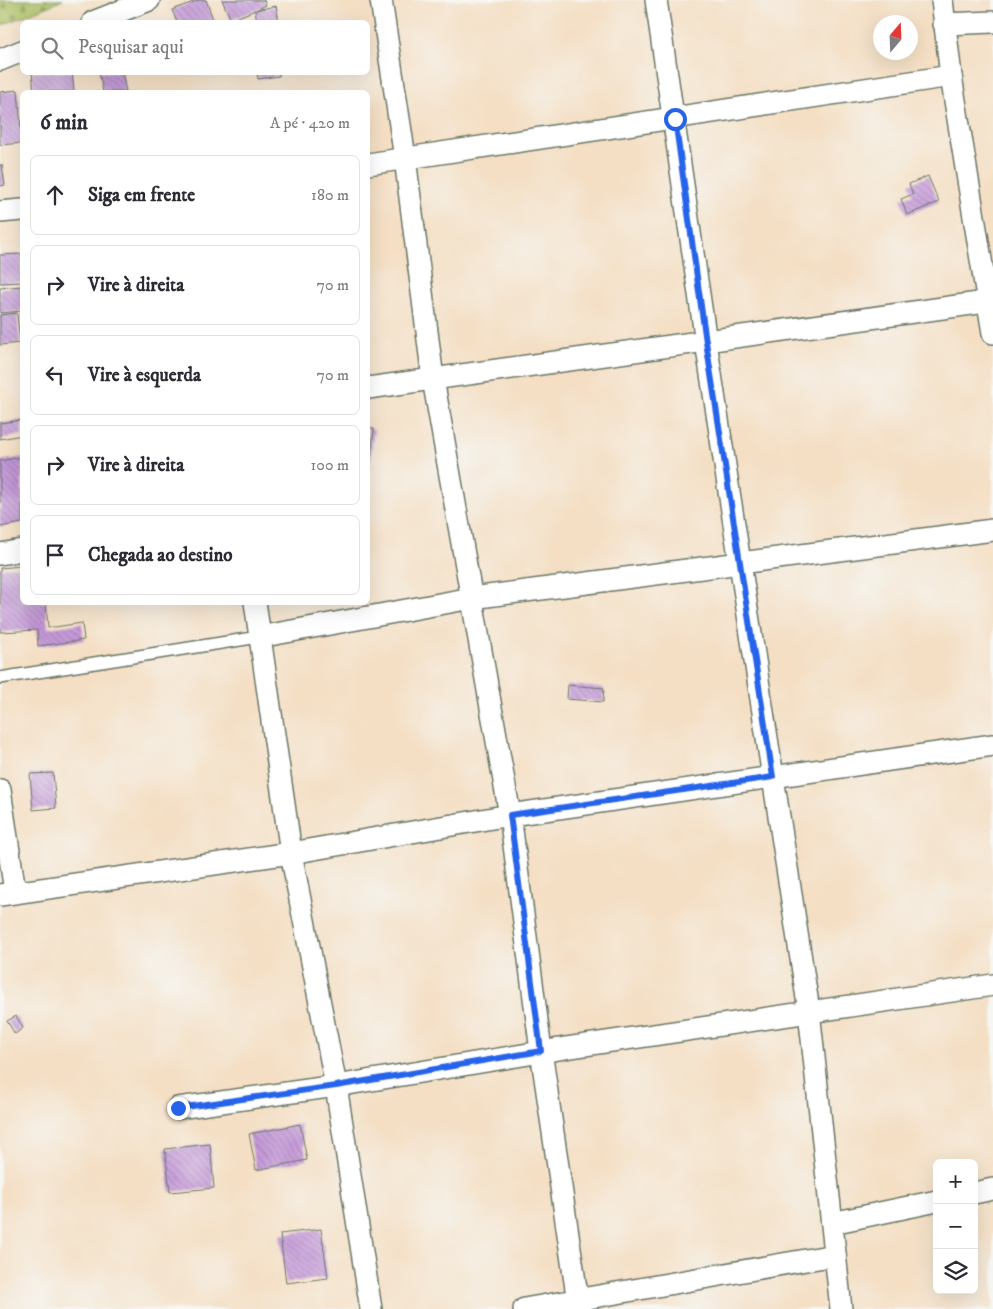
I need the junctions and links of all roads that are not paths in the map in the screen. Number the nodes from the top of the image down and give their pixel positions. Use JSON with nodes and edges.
{"nodes":[{"id":1,"x":149,"y":0,"type":"edge"},
{"id":2,"x":381,"y":0,"type":"edge"},
{"id":3,"x":656,"y":0,"type":"edge"},
{"id":4,"x":942,"y":0,"type":"edge"},
{"id":5,"x":98,"y":20,"type":"edge"},
{"id":6,"x":993,"y":22,"type":"edge"},
{"id":7,"x":944,"y":24,"type":"junction"},
{"id":8,"x":20,"y":52,"type":"edge"},
{"id":9,"x":0,"y":60,"type":"edge"},
{"id":10,"x":951,"y":76,"type":"junction"},
{"id":11,"x":675,"y":119,"type":"junction"},
{"id":12,"x":405,"y":158,"type":"junction"},
{"id":13,"x":370,"y":164,"type":"edge"},
{"id":14,"x":20,"y":210,"type":"edge"},
{"id":15,"x":0,"y":212,"type":"edge"},
{"id":16,"x":990,"y":301,"type":"edge"},
{"id":17,"x":993,"y":333,"type":"edge"},
{"id":18,"x":706,"y":342,"type":"junction"},
{"id":19,"x":433,"y":379,"type":"junction"},
{"id":20,"x":370,"y":388,"type":"edge"},
{"id":21,"x":993,"y":530,"type":"edge"},
{"id":22,"x":20,"y":550,"type":"edge"},
{"id":23,"x":0,"y":554,"type":"edge"},
{"id":24,"x":740,"y":562,"type":"junction"},
{"id":25,"x":472,"y":598,"type":"junction"},
{"id":26,"x":255,"y":605,"type":"edge"},
{"id":27,"x":259,"y":637,"type":"junction"},
{"id":28,"x":0,"y":678,"type":"edge"},
{"id":29,"x":993,"y":745,"type":"edge"},
{"id":30,"x":773,"y":777,"type":"junction"},
{"id":31,"x":0,"y":790,"type":"edge"},
{"id":32,"x":510,"y":815,"type":"junction"},
{"id":33,"x":291,"y":853,"type":"junction"},
{"id":34,"x":8,"y":894,"type":"edge"},
{"id":35,"x":993,"y":985,"type":"edge"},
{"id":36,"x":809,"y":1011,"type":"junction"},
{"id":37,"x":541,"y":1051,"type":"junction"},
{"id":38,"x":336,"y":1086,"type":"junction"},
{"id":39,"x":178,"y":1108,"type":"dead end"},
{"id":40,"x":993,"y":1189,"type":"edge"},
{"id":41,"x":978,"y":1192,"type":"edge"},
{"id":42,"x":933,"y":1202,"type":"edge"},
{"id":43,"x":832,"y":1223,"type":"junction"},
{"id":44,"x":835,"y":1255,"type":"junction"},
{"id":45,"x":578,"y":1305,"type":"edge"},
{"id":46,"x":371,"y":1309,"type":"edge"},
{"id":47,"x":524,"y":1309,"type":"edge"},
{"id":48,"x":841,"y":1309,"type":"edge"}],
"edges":[{"from":1,"to":5,"type":"street"},
{"from":2,"to":12,"type":"street"},
{"from":3,"to":11,"type":"street"},
{"from":4,"to":7,"type":"street"},
{"from":6,"to":7,"type":"street"},
{"from":7,"to":10,"type":"street"},
{"from":8,"to":9,"type":"street"},
{"from":10,"to":11,"type":"street"},
{"from":10,"to":16,"type":"street"},
{"from":11,"to":12,"type":"street"},
{"from":11,"to":18,"type":"street"},
{"from":12,"to":13,"type":"street"},
{"from":12,"to":19,"type":"street"},
{"from":14,"to":15,"type":"street"},
{"from":16,"to":17,"type":"street"},
{"from":16,"to":18,"type":"street"},
{"from":18,"to":19,"type":"street"},
{"from":18,"to":24,"type":"street"},
{"from":19,"to":20,"type":"street"},
{"from":19,"to":25,"type":"street"},
{"from":21,"to":24,"type":"street"},
{"from":22,"to":23,"type":"street"},
{"from":24,"to":25,"type":"street"},
{"from":24,"to":30,"type":"street"},
{"from":25,"to":27,"type":"street"},
{"from":25,"to":32,"type":"street"},
{"from":26,"to":27,"type":"street"},
{"from":27,"to":28,"type":"lane"},
{"from":27,"to":33,"type":"street"},
{"from":29,"to":30,"type":"street"},
{"from":30,"to":32,"type":"street"},
{"from":30,"to":36,"type":"street"},
{"from":31,"to":34,"type":"street"},
{"from":32,"to":33,"type":"street"},
{"from":32,"to":37,"type":"street"},
{"from":33,"to":34,"type":"street"},
{"from":33,"to":38,"type":"street"},
{"from":35,"to":36,"type":"street"},
{"from":36,"to":37,"type":"street"},
{"from":36,"to":43,"type":"street"},
{"from":37,"to":38,"type":"street"},
{"from":37,"to":45,"type":"street"},
{"from":38,"to":39,"type":"street"},
{"from":38,"to":46,"type":"street"},
{"from":40,"to":41,"type":"street"},
{"from":42,"to":43,"type":"street"},
{"from":43,"to":44,"type":"street"},
{"from":44,"to":45,"type":"street"},
{"from":44,"to":48,"type":"street"},
{"from":45,"to":47,"type":"street"}]}
